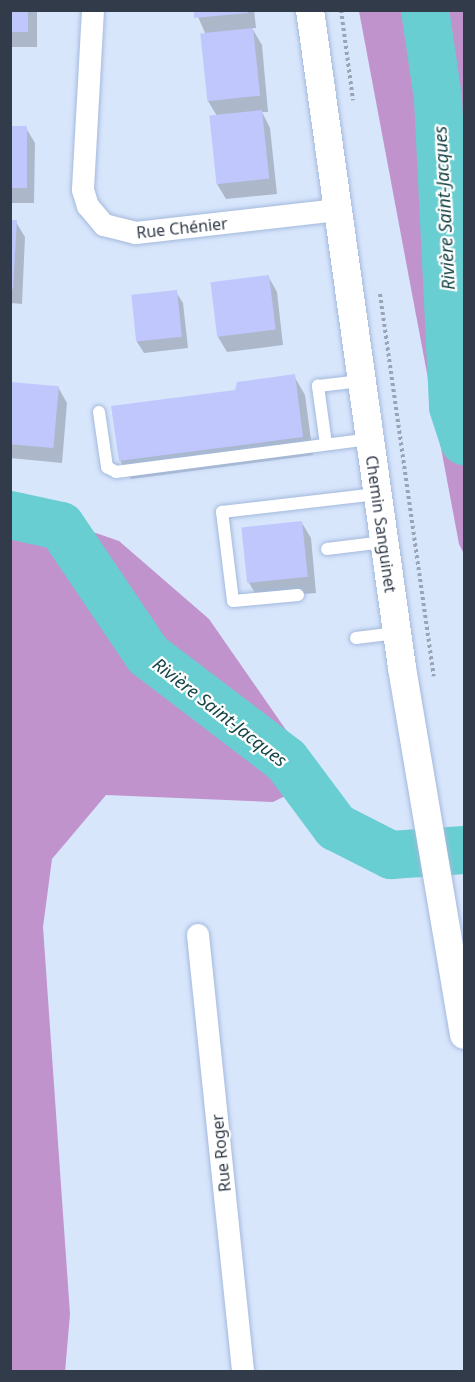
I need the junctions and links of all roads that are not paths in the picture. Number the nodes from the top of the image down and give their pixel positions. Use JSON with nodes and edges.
{"nodes":[{"id":1,"x":93,"y":10,"type":"edge"},
{"id":2,"x":310,"y":10,"type":"edge"},
{"id":3,"x":338,"y":210,"type":"junction"},
{"id":4,"x":361,"y":381,"type":"junction"},
{"id":5,"x":99,"y":412,"type":"dead end"},
{"id":6,"x":369,"y":439,"type":"junction"},
{"id":7,"x":326,"y":444,"type":"junction"},
{"id":8,"x":376,"y":494,"type":"junction"},
{"id":9,"x":384,"y":542,"type":"junction"},
{"id":10,"x":327,"y":549,"type":"dead end"},
{"id":11,"x":298,"y":595,"type":"dead end"},
{"id":12,"x":397,"y":633,"type":"junction"},
{"id":13,"x":356,"y":638,"type":"dead end"},
{"id":14,"x":198,"y":935,"type":"dead end"},
{"id":15,"x":465,"y":1035,"type":"edge"},
{"id":16,"x":243,"y":1371,"type":"edge"}],
"edges":[{"from":1,"to":3,"type":"street","name":"Rue Chénier"},
{"from":2,"to":3,"type":"street","name":"Chemin Sanguinet"},
{"from":3,"to":4,"type":"street","name":"Chemin Sanguinet"},
{"from":4,"to":6,"type":"street","name":"Chemin Sanguinet"},
{"from":4,"to":7,"type":"lane"},
{"from":5,"to":7,"type":"lane"},
{"from":6,"to":7,"type":"lane"},
{"from":6,"to":8,"type":"street","name":"Chemin Sanguinet"},
{"from":8,"to":9,"type":"street","name":"Chemin Sanguinet"},
{"from":8,"to":11,"type":"lane"},
{"from":9,"to":10,"type":"lane"},
{"from":9,"to":12,"type":"street","name":"Chemin Sanguinet"},
{"from":12,"to":13,"type":"lane"},
{"from":12,"to":15,"type":"street","name":"Chemin Sanguinet"},
{"from":14,"to":16,"type":"street","name":"Rue Roger"}]}
